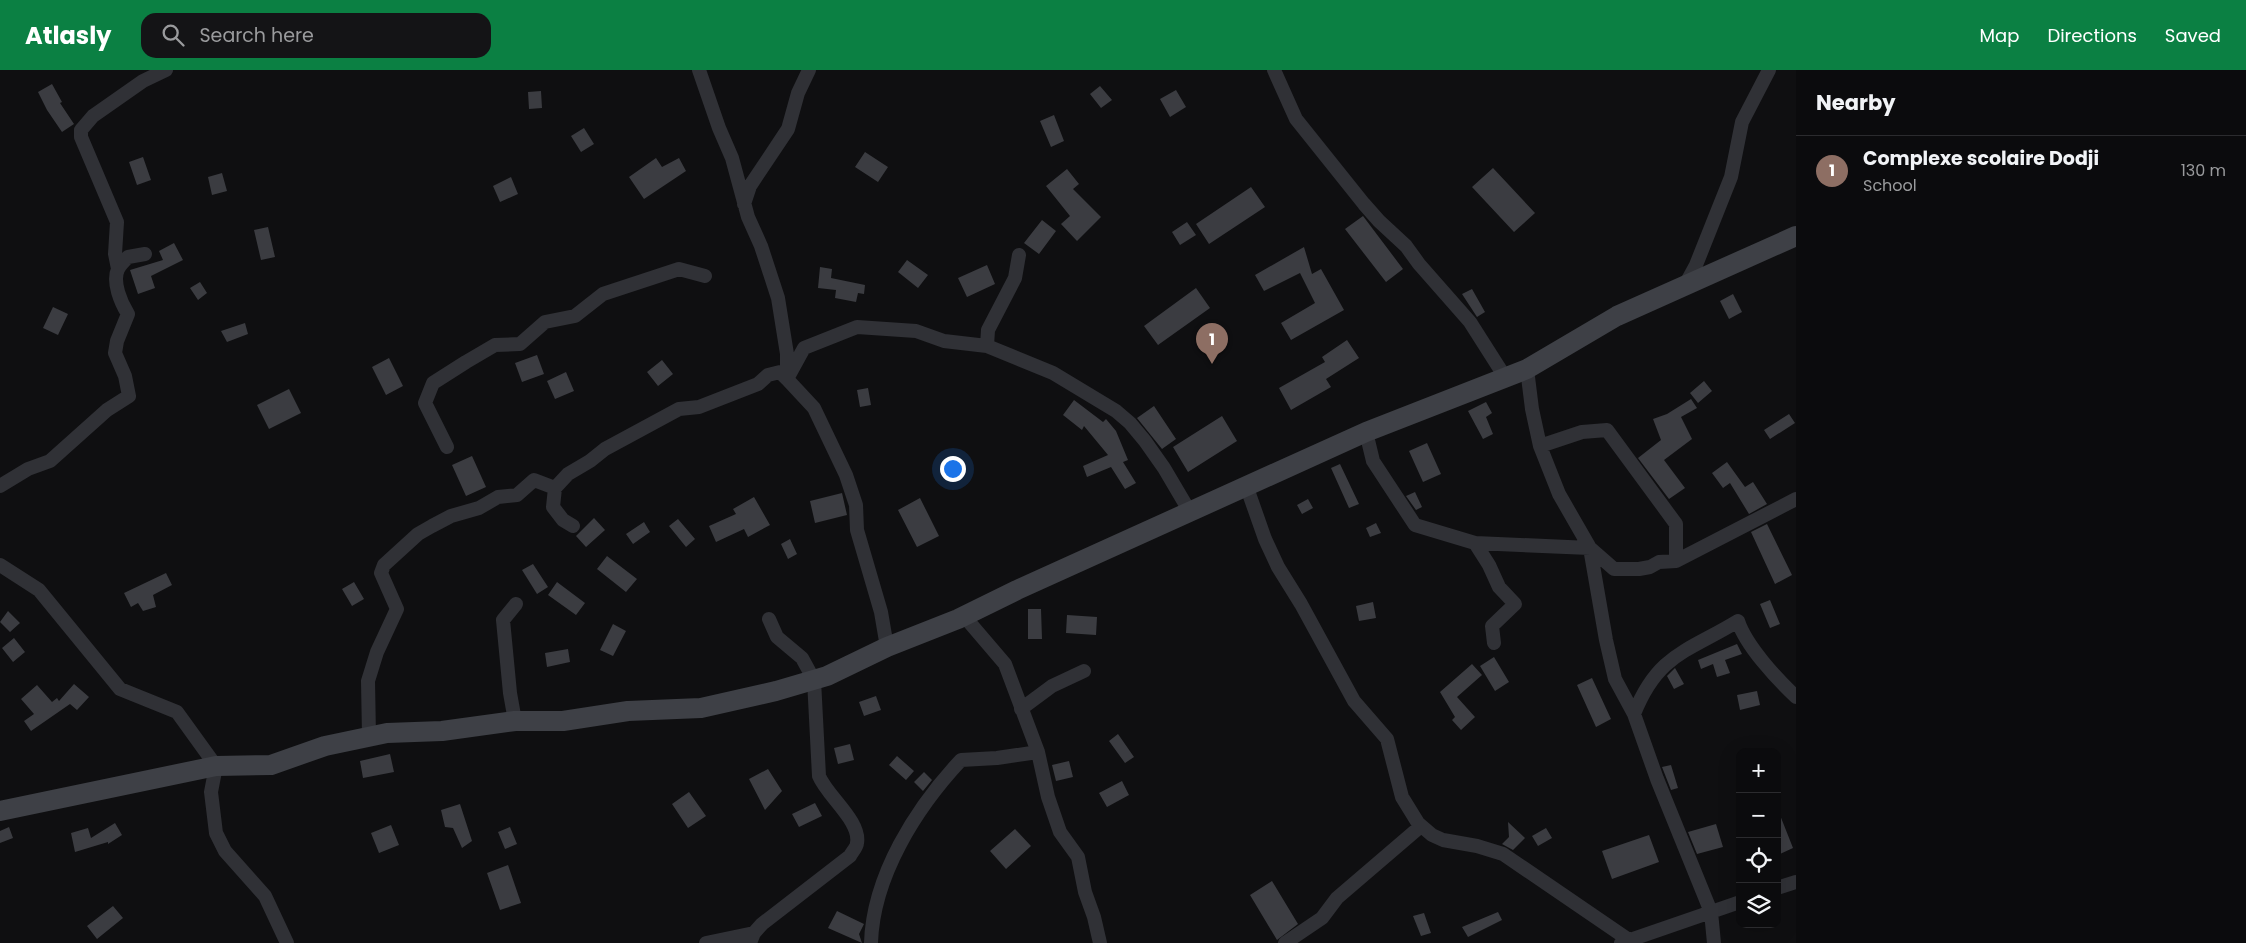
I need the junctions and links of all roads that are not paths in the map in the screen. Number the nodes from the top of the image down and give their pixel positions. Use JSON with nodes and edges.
{"nodes":[{"id":1,"x":166,"y":70,"type":"edge"},
{"id":2,"x":699,"y":70,"type":"edge"},
{"id":3,"x":809,"y":70,"type":"edge"},
{"id":4,"x":1274,"y":70,"type":"edge"},
{"id":5,"x":1769,"y":70,"type":"edge"},
{"id":6,"x":744,"y":205,"type":"junction"},
{"id":7,"x":1796,"y":236,"type":"edge"},
{"id":8,"x":145,"y":254,"type":"dead end"},
{"id":9,"x":1018,"y":255,"type":"dead end"},
{"id":10,"x":118,"y":269,"type":"junction"},
{"id":11,"x":705,"y":276,"type":"dead end"},
{"id":12,"x":1684,"y":288,"type":"junction"},
{"id":13,"x":987,"y":346,"type":"junction"},
{"id":14,"x":1527,"y":369,"type":"junction"},
{"id":15,"x":1505,"y":377,"type":"junction"},
{"id":16,"x":787,"y":379,"type":"junction"},
{"id":17,"x":1366,"y":432,"type":"junction"},
{"id":18,"x":1540,"y":446,"type":"junction"},
{"id":19,"x":447,"y":447,"type":"dead end"},
{"id":20,"x":0,"y":486,"type":"edge"},
{"id":21,"x":1246,"y":486,"type":"junction"},
{"id":22,"x":555,"y":488,"type":"junction"},
{"id":23,"x":1796,"y":499,"type":"edge"},
{"id":24,"x":1190,"y":512,"type":"junction"},
{"id":25,"x":573,"y":526,"type":"dead end"},
{"id":26,"x":1475,"y":543,"type":"junction"},
{"id":27,"x":1590,"y":548,"type":"junction"},
{"id":28,"x":1676,"y":561,"type":"junction"},
{"id":29,"x":0,"y":565,"type":"edge"},
{"id":30,"x":516,"y":604,"type":"dead end"},
{"id":31,"x":964,"y":616,"type":"junction"},
{"id":32,"x":768,"y":619,"type":"dead end"},
{"id":33,"x":1494,"y":643,"type":"dead end"},
{"id":34,"x":887,"y":647,"type":"junction"},
{"id":35,"x":1084,"y":671,"type":"dead end"},
{"id":36,"x":814,"y":680,"type":"junction"},
{"id":37,"x":1796,"y":696,"type":"edge"},
{"id":38,"x":1021,"y":709,"type":"junction"},
{"id":39,"x":1634,"y":714,"type":"junction"},
{"id":40,"x":515,"y":721,"type":"junction"},
{"id":41,"x":369,"y":736,"type":"junction"},
{"id":42,"x":1038,"y":752,"type":"junction"},
{"id":43,"x":216,"y":766,"type":"junction"},
{"id":44,"x":0,"y":810,"type":"edge"},
{"id":45,"x":1421,"y":826,"type":"junction"},
{"id":46,"x":1796,"y":882,"type":"edge"},
{"id":47,"x":1781,"y":887,"type":"edge"},
{"id":48,"x":1736,"y":903,"type":"edge"},
{"id":49,"x":1711,"y":912,"type":"junction"},
{"id":50,"x":752,"y":938,"type":"edge"},
{"id":51,"x":1624,"y":942,"type":"edge"},
{"id":52,"x":287,"y":943,"type":"edge"},
{"id":53,"x":706,"y":943,"type":"edge"},
{"id":54,"x":871,"y":943,"type":"edge"},
{"id":55,"x":1100,"y":943,"type":"edge"},
{"id":56,"x":1285,"y":943,"type":"edge"},
{"id":57,"x":1714,"y":943,"type":"edge"}],
"edges":[{"from":1,"to":10,"type":"street"},
{"from":2,"to":6,"type":"street"},
{"from":3,"to":6,"type":"street"},
{"from":4,"to":15,"type":"street"},
{"from":5,"to":12,"type":"street"},
{"from":6,"to":16,"type":"street"},
{"from":7,"to":12,"type":"main road"},
{"from":8,"to":10,"type":"street"},
{"from":9,"to":13,"type":"street"},
{"from":10,"to":20,"type":"street"},
{"from":11,"to":19,"type":"street"},
{"from":12,"to":14,"type":"main road"},
{"from":13,"to":16,"type":"street"},
{"from":13,"to":24,"type":"street"},
{"from":14,"to":15,"type":"main road"},
{"from":14,"to":18,"type":"street"},
{"from":15,"to":17,"type":"main road"},
{"from":16,"to":22,"type":"street"},
{"from":16,"to":34,"type":"street"},
{"from":17,"to":21,"type":"main road"},
{"from":17,"to":26,"type":"street"},
{"from":18,"to":27,"type":"street"},
{"from":18,"to":28,"type":"street"},
{"from":21,"to":24,"type":"main road"},
{"from":21,"to":45,"type":"street"},
{"from":22,"to":25,"type":"street"},
{"from":22,"to":41,"type":"street"},
{"from":23,"to":28,"type":"street"},
{"from":24,"to":31,"type":"main road"},
{"from":26,"to":27,"type":"street"},
{"from":26,"to":33,"type":"street"},
{"from":27,"to":28,"type":"street"},
{"from":27,"to":39,"type":"street"},
{"from":29,"to":43,"type":"street"},
{"from":30,"to":40,"type":"street"},
{"from":31,"to":34,"type":"main road"},
{"from":31,"to":38,"type":"street"},
{"from":32,"to":36,"type":"street"},
{"from":34,"to":36,"type":"main road"},
{"from":35,"to":38,"type":"street"},
{"from":36,"to":40,"type":"main road"},
{"from":36,"to":50,"type":"street"},
{"from":37,"to":39,"type":"street"},
{"from":38,"to":42,"type":"street"},
{"from":39,"to":49,"type":"street"},
{"from":40,"to":41,"type":"main road"},
{"from":41,"to":43,"type":"main road"},
{"from":42,"to":54,"type":"street"},
{"from":42,"to":55,"type":"street"},
{"from":43,"to":44,"type":"main road"},
{"from":43,"to":52,"type":"street"},
{"from":45,"to":51,"type":"street"},
{"from":45,"to":56,"type":"street"},
{"from":46,"to":47,"type":"street"},
{"from":48,"to":49,"type":"street"},
{"from":49,"to":51,"type":"street"},
{"from":49,"to":57,"type":"street"},
{"from":50,"to":53,"type":"street"}]}
